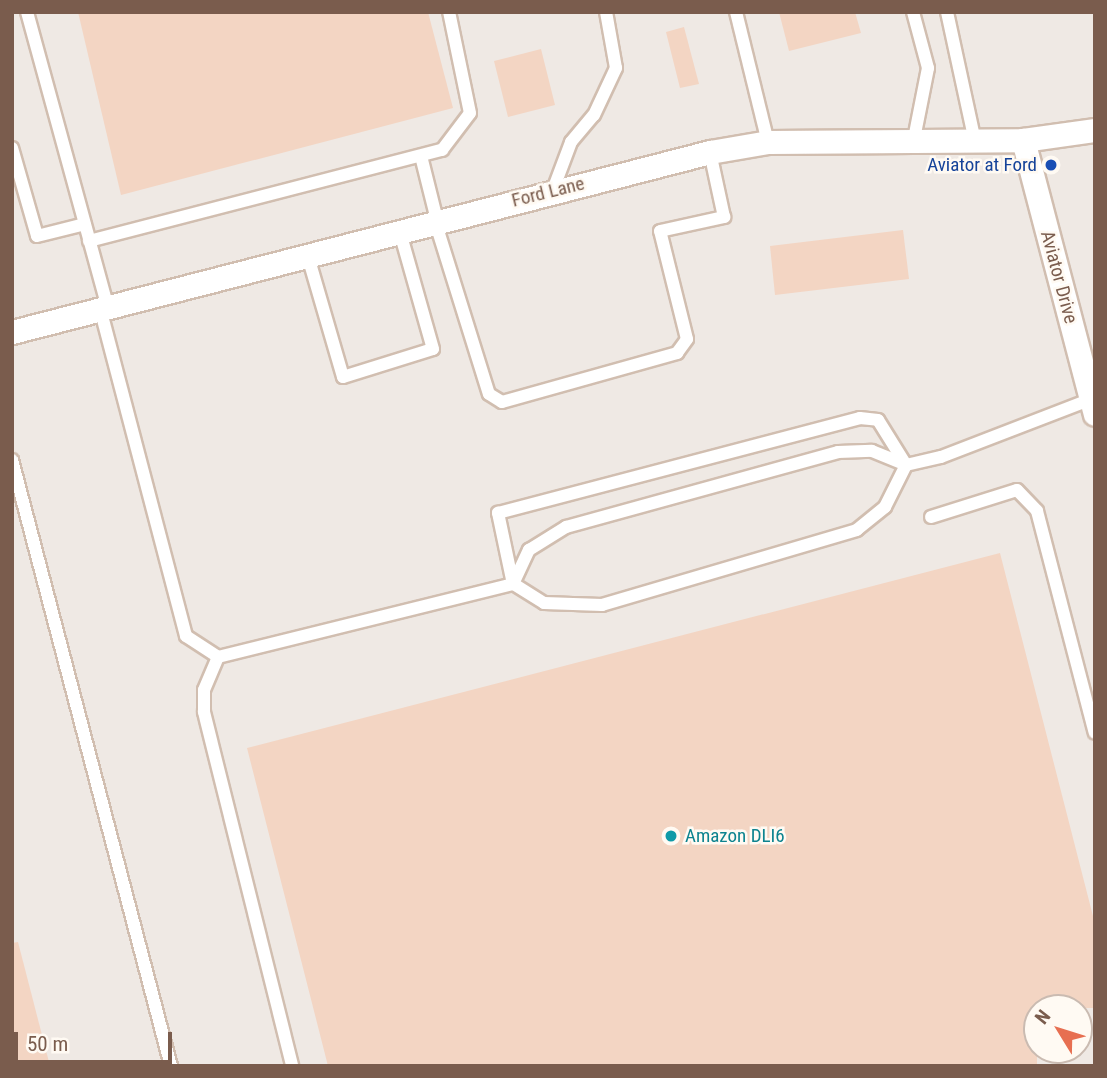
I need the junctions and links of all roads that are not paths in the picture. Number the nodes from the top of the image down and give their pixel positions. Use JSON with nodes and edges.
{"nodes":[{"id":1,"x":27,"y":12,"type":"edge"},
{"id":2,"x":449,"y":12,"type":"edge"},
{"id":3,"x":606,"y":12,"type":"edge"},
{"id":4,"x":736,"y":12,"type":"edge"},
{"id":5,"x":913,"y":12,"type":"edge"},
{"id":6,"x":947,"y":12,"type":"edge"},
{"id":7,"x":1095,"y":130,"type":"edge"},
{"id":8,"x":914,"y":139,"type":"junction"},
{"id":9,"x":1023,"y":140,"type":"junction"},
{"id":10,"x":975,"y":141,"type":"junction"},
{"id":11,"x":768,"y":142,"type":"junction"},
{"id":12,"x":12,"y":148,"type":"edge"},
{"id":13,"x":710,"y":152,"type":"junction"},
{"id":14,"x":422,"y":160,"type":"junction"},
{"id":15,"x":553,"y":190,"type":"junction"},
{"id":16,"x":436,"y":220,"type":"junction"},
{"id":17,"x":85,"y":224,"type":"junction"},
{"id":18,"x":399,"y":229,"type":"junction"},
{"id":19,"x":89,"y":241,"type":"junction"},
{"id":20,"x":307,"y":254,"type":"junction"},
{"id":21,"x":104,"y":307,"type":"junction"},
{"id":22,"x":12,"y":332,"type":"edge"},
{"id":23,"x":1093,"y":406,"type":"edge"},
{"id":24,"x":12,"y":460,"type":"edge"},
{"id":25,"x":906,"y":465,"type":"junction"},
{"id":26,"x":931,"y":517,"type":"dead end"},
{"id":27,"x":513,"y":584,"type":"junction"},
{"id":28,"x":218,"y":657,"type":"junction"},
{"id":29,"x":1095,"y":733,"type":"edge"},
{"id":30,"x":171,"y":1066,"type":"edge"},
{"id":31,"x":292,"y":1066,"type":"edge"}],
"edges":[{"from":1,"to":17,"type":"lane"},
{"from":2,"to":14,"type":"lane"},
{"from":3,"to":15,"type":"lane"},
{"from":4,"to":11,"type":"lane"},
{"from":5,"to":8,"type":"lane"},
{"from":6,"to":10,"type":"lane"},
{"from":7,"to":9,"type":"street","name":"Ford Lane"},
{"from":8,"to":10,"type":"street","name":"Ford Lane"},
{"from":8,"to":11,"type":"street","name":"Ford Lane"},
{"from":9,"to":10,"type":"street","name":"Ford Lane"},
{"from":9,"to":23,"type":"street","name":"Aviator Drive"},
{"from":11,"to":13,"type":"street","name":"Ford Lane"},
{"from":12,"to":17,"type":"lane"},
{"from":13,"to":15,"type":"street","name":"Ford Lane"},
{"from":13,"to":16,"type":"lane"},
{"from":14,"to":16,"type":"lane"},
{"from":14,"to":19,"type":"lane"},
{"from":15,"to":16,"type":"street","name":"Ford Lane"},
{"from":16,"to":18,"type":"street","name":"Ford Lane"},
{"from":17,"to":19,"type":"lane"},
{"from":18,"to":20,"type":"street","name":"Ford Lane"},
{"from":18,"to":20,"type":"lane"},
{"from":19,"to":21,"type":"lane"},
{"from":20,"to":21,"type":"street","name":"Ford Lane"},
{"from":21,"to":22,"type":"street","name":"Ford Lane"},
{"from":21,"to":28,"type":"lane"},
{"from":23,"to":25,"type":"lane"},
{"from":24,"to":30,"type":"lane"},
{"from":25,"to":27,"type":"lane"},
{"from":25,"to":27,"type":"lane"},
{"from":25,"to":27,"type":"lane"},
{"from":26,"to":29,"type":"lane"},
{"from":27,"to":28,"type":"lane"},
{"from":28,"to":31,"type":"lane"}]}
